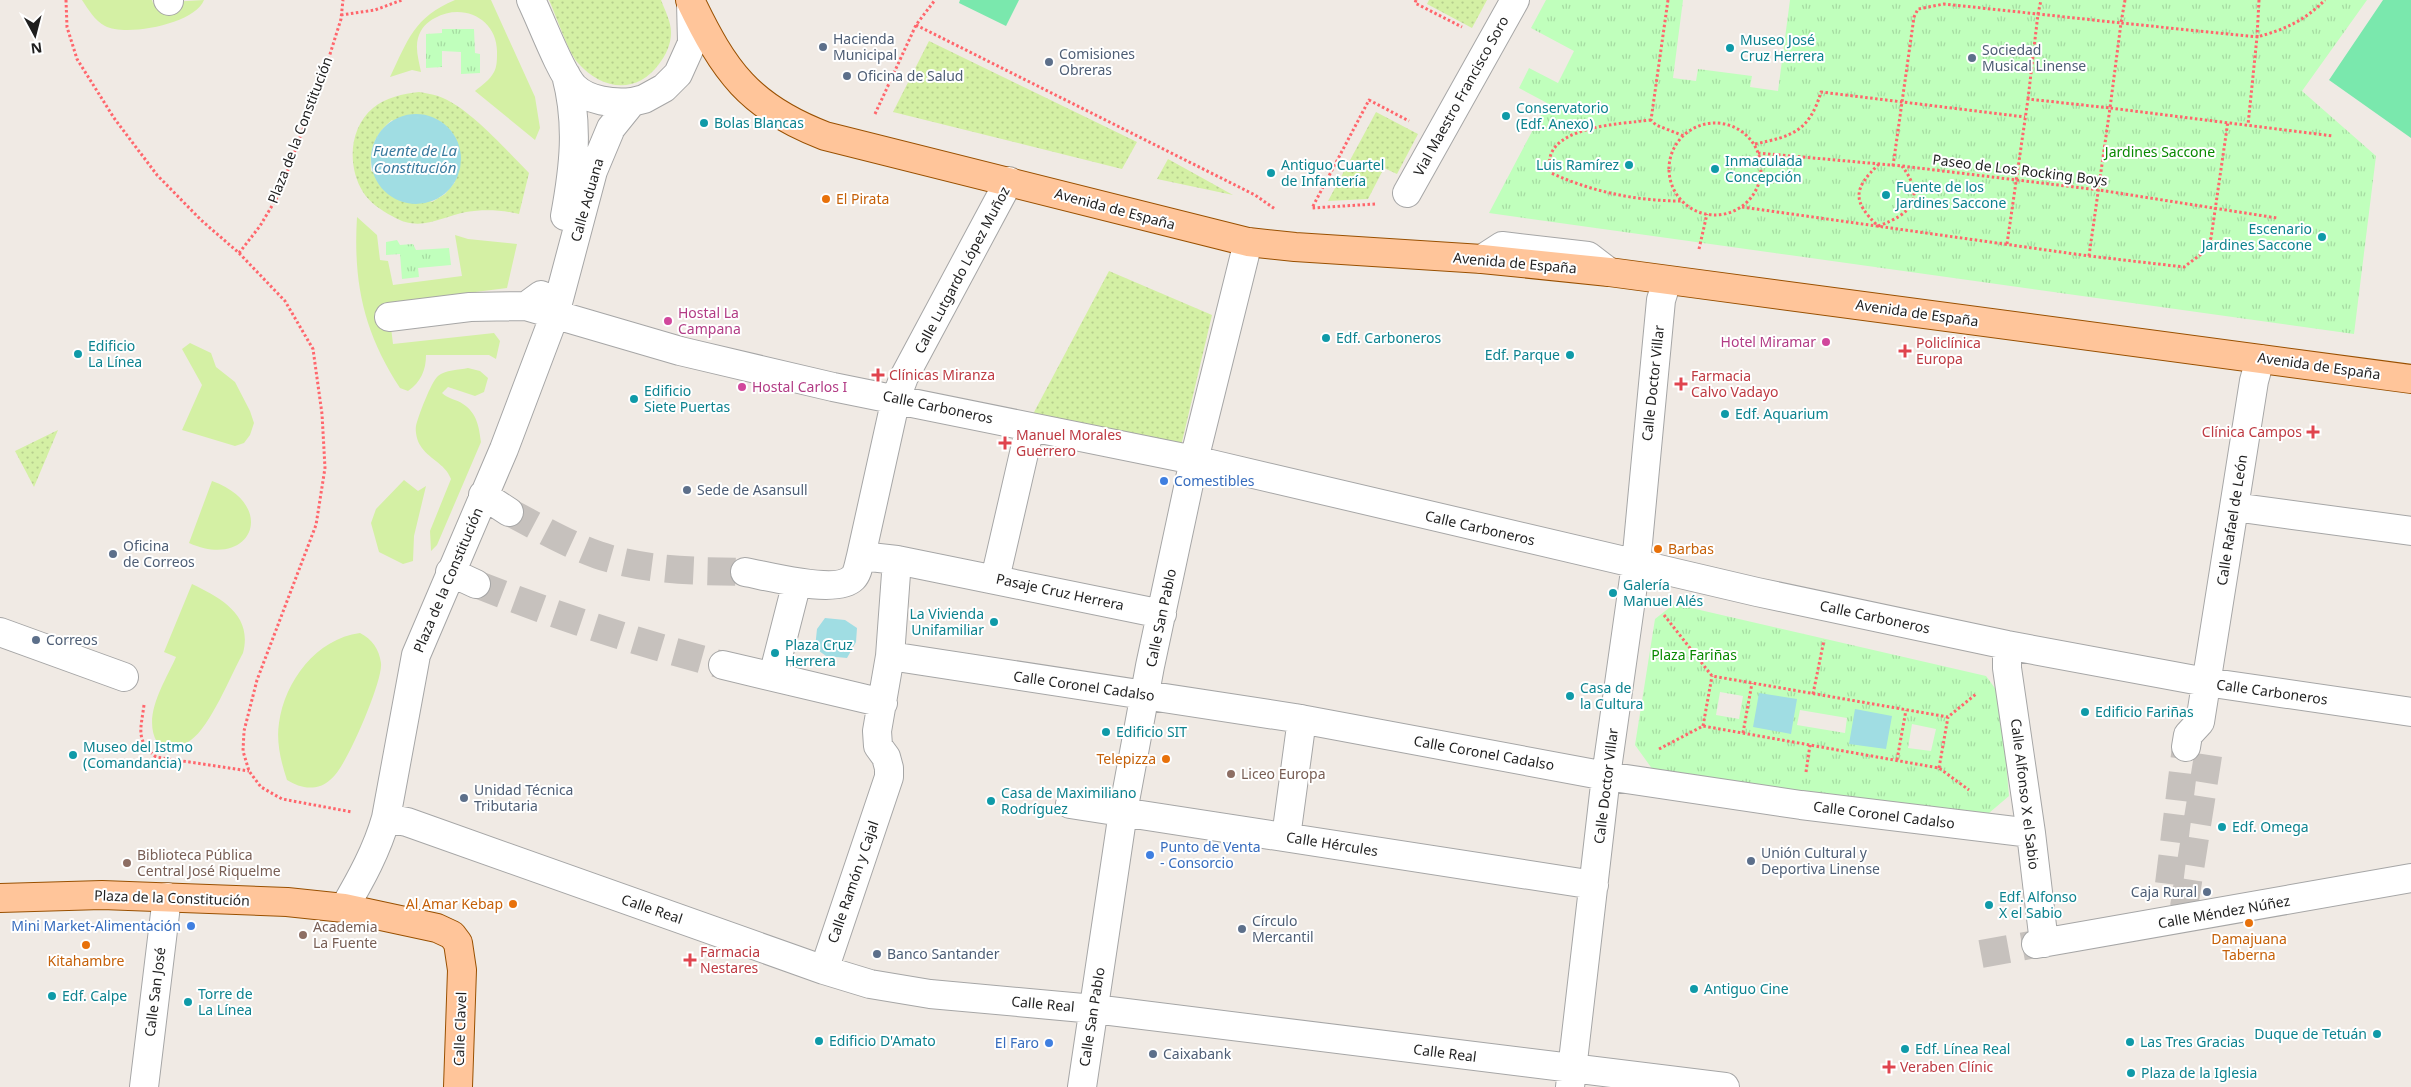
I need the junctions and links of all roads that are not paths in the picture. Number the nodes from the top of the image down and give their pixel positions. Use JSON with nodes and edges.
{"nodes":[{"id":1,"x":532,"y":0,"type":"edge"},
{"id":2,"x":1515,"y":0,"type":"edge"},
{"id":3,"x":690,"y":1,"type":"edge"},
{"id":4,"x":566,"y":75,"type":"junction"},
{"id":5,"x":632,"y":102,"type":"junction"},
{"id":6,"x":1010,"y":181,"type":"junction"},
{"id":7,"x":1409,"y":189,"type":"road end"},
{"id":8,"x":1248,"y":242,"type":"junction"},
{"id":9,"x":1673,"y":281,"type":"junction"},
{"id":10,"x":526,"y":306,"type":"junction"},
{"id":11,"x":551,"y":321,"type":"junction"},
{"id":12,"x":2260,"y":358,"type":"junction"},
{"id":13,"x":2411,"y":379,"type":"edge"},
{"id":14,"x":896,"y":398,"type":"junction"},
{"id":15,"x":1030,"y":426,"type":"junction"},
{"id":16,"x":1194,"y":460,"type":"junction"},
{"id":17,"x":483,"y":495,"type":"junction"},
{"id":18,"x":2234,"y":507,"type":"junction"},
{"id":19,"x":509,"y":512,"type":"tunnel mouth"},
{"id":20,"x":2411,"y":531,"type":"edge"},
{"id":21,"x":864,"y":544,"type":"junction"},
{"id":22,"x":897,"y":560,"type":"junction"},
{"id":23,"x":1636,"y":564,"type":"junction"},
{"id":24,"x":450,"y":572,"type":"junction"},
{"id":25,"x":745,"y":572,"type":"tunnel mouth"},
{"id":26,"x":995,"y":579,"type":"junction"},
{"id":27,"x":797,"y":582,"type":"junction"},
{"id":28,"x":476,"y":584,"type":"tunnel mouth"},
{"id":29,"x":1162,"y":614,"type":"junction"},
{"id":30,"x":0,"y":632,"type":"edge"},
{"id":31,"x":890,"y":656,"type":"junction"},
{"id":32,"x":2007,"y":656,"type":"junction"},
{"id":33,"x":723,"y":665,"type":"tunnel mouth"},
{"id":34,"x":124,"y":676,"type":"road end"},
{"id":35,"x":773,"y":676,"type":"junction"},
{"id":36,"x":2206,"y":682,"type":"junction"},
{"id":37,"x":1145,"y":695,"type":"junction"},
{"id":38,"x":883,"y":703,"type":"junction"},
{"id":39,"x":2411,"y":712,"type":"edge"},
{"id":40,"x":1302,"y":719,"type":"junction"},
{"id":41,"x":2199,"y":737,"type":"tunnel mouth"},
{"id":42,"x":1606,"y":776,"type":"junction"},
{"id":43,"x":1070,"y":804,"type":"dead end"},
{"id":44,"x":1123,"y":812,"type":"junction"},
{"id":45,"x":386,"y":818,"type":"junction"},
{"id":46,"x":2031,"y":833,"type":"junction"},
{"id":47,"x":1286,"y":837,"type":"junction"},
{"id":48,"x":2411,"y":878,"type":"edge"},
{"id":49,"x":1594,"y":885,"type":"junction"},
{"id":50,"x":167,"y":897,"type":"junction"},
{"id":51,"x":0,"y":898,"type":"edge"},
{"id":52,"x":344,"y":908,"type":"junction"},
{"id":53,"x":2040,"y":944,"type":"joint"},
{"id":54,"x":462,"y":970,"type":"joint"},
{"id":55,"x":824,"y":970,"type":"junction"},
{"id":56,"x":1094,"y":1009,"type":"junction"},
{"id":57,"x":1571,"y":1078,"type":"edge"},
{"id":58,"x":144,"y":1087,"type":"edge"},
{"id":59,"x":458,"y":1087,"type":"edge"},
{"id":60,"x":1082,"y":1087,"type":"edge"},
{"id":61,"x":1725,"y":1087,"type":"edge"}],
"edges":[{"from":1,"to":4,"type":"street"},
{"from":2,"to":7,"type":"street","name":"Vial Maestro Francisco Soro"},
{"from":3,"to":5,"type":"street","name":"Calle Aduana"},
{"from":3,"to":6,"type":"main road","name":"Avenida de España"},
{"from":4,"to":5,"type":"street"},
{"from":4,"to":10,"type":"street","name":"Calle Aduana"},
{"from":5,"to":11,"type":"street","name":"Calle Aduana"},
{"from":6,"to":8,"type":"main road","name":"Avenida de España"},
{"from":6,"to":14,"type":"street","name":"Calle Lutgardo López Muñoz"},
{"from":8,"to":9,"type":"main road","name":"Avenida de España"},
{"from":8,"to":16,"type":"street","name":"Calle San Pablo"},
{"from":9,"to":12,"type":"main road","name":"Avenida de España"},
{"from":9,"to":23,"type":"street","name":"Calle Doctor Villar"},
{"from":10,"to":11,"type":"street"},
{"from":10,"to":11,"type":"street"},
{"from":11,"to":14,"type":"street","name":"Calle Carboneros"},
{"from":11,"to":17,"type":"street","name":"Plaza de la Constitución"},
{"from":12,"to":13,"type":"main road","name":"Avenida de España"},
{"from":12,"to":18,"type":"street","name":"Calle Rafael de León"},
{"from":14,"to":15,"type":"street","name":"Calle Carboneros"},
{"from":14,"to":21,"type":"street","name":"Calle Lutgardo López Muñoz"},
{"from":15,"to":16,"type":"street","name":"Calle Carboneros"},
{"from":15,"to":26,"type":"street"},
{"from":16,"to":23,"type":"street","name":"Calle Carboneros"},
{"from":16,"to":29,"type":"street","name":"Calle San Pablo"},
{"from":17,"to":19,"type":"street"},
{"from":17,"to":24,"type":"street","name":"Plaza de la Constitución"},
{"from":18,"to":20,"type":"street"},
{"from":18,"to":36,"type":"street","name":"Calle Rafael de León"},
{"from":21,"to":22,"type":"street"},
{"from":21,"to":27,"type":"street"},
{"from":22,"to":26,"type":"street","name":"Pasaje Cruz Herrera"},
{"from":22,"to":31,"type":"street"},
{"from":23,"to":32,"type":"street","name":"Calle Carboneros"},
{"from":23,"to":42,"type":"street","name":"Calle Doctor Villar"},
{"from":24,"to":28,"type":"street"},
{"from":24,"to":45,"type":"street","name":"Plaza de la Constitución"},
{"from":25,"to":27,"type":"street"},
{"from":26,"to":29,"type":"street","name":"Pasaje Cruz Herrera"},
{"from":27,"to":35,"type":"street"},
{"from":29,"to":37,"type":"street","name":"Calle San Pablo"},
{"from":30,"to":34,"type":"street"},
{"from":31,"to":37,"type":"street","name":"Calle Coronel Cadalso"},
{"from":31,"to":38,"type":"street"},
{"from":32,"to":36,"type":"street","name":"Calle Carboneros"},
{"from":32,"to":46,"type":"street","name":"Calle Alfonso X el Sabio"},
{"from":33,"to":35,"type":"street"},
{"from":35,"to":38,"type":"street"},
{"from":36,"to":39,"type":"street","name":"Calle Carboneros"},
{"from":36,"to":41,"type":"street","name":"Calle Rafael de León"},
{"from":37,"to":40,"type":"street","name":"Calle Coronel Cadalso"},
{"from":37,"to":44,"type":"street","name":"Calle San Pablo"},
{"from":38,"to":55,"type":"street","name":"Calle Ramón y Cajal"},
{"from":40,"to":42,"type":"street","name":"Calle Coronel Cadalso"},
{"from":40,"to":47,"type":"street"},
{"from":42,"to":46,"type":"street","name":"Calle Coronel Cadalso"},
{"from":42,"to":49,"type":"street","name":"Calle Doctor Villar"},
{"from":43,"to":44,"type":"street","name":"Calle Hércules"},
{"from":44,"to":47,"type":"street","name":"Calle Hércules"},
{"from":44,"to":56,"type":"street","name":"Calle San Pablo"},
{"from":45,"to":52,"type":"street","name":"Plaza de la Constitución"},
{"from":45,"to":55,"type":"street","name":"Calle Real"},
{"from":46,"to":53,"type":"street","name":"Calle Alfonso X el Sabio"},
{"from":47,"to":49,"type":"street","name":"Calle Hércules"},
{"from":48,"to":53,"type":"street","name":"Calle Méndez Núñez"},
{"from":49,"to":57,"type":"street","name":"Calle Doctor Villar"},
{"from":50,"to":51,"type":"main road","name":"Plaza de la Constitución"},
{"from":50,"to":52,"type":"main road","name":"Plaza de la Constitución"},
{"from":50,"to":58,"type":"street","name":"Calle San José"},
{"from":52,"to":54,"type":"main road","name":"Plaza de la Constitución"},
{"from":54,"to":59,"type":"main road","name":"Calle Clavel"},
{"from":55,"to":56,"type":"street","name":"Calle Real"},
{"from":56,"to":57,"type":"street","name":"Calle Real"},
{"from":56,"to":60,"type":"street","name":"Calle San Pablo"},
{"from":57,"to":61,"type":"street","name":"Calle Real"}]}
